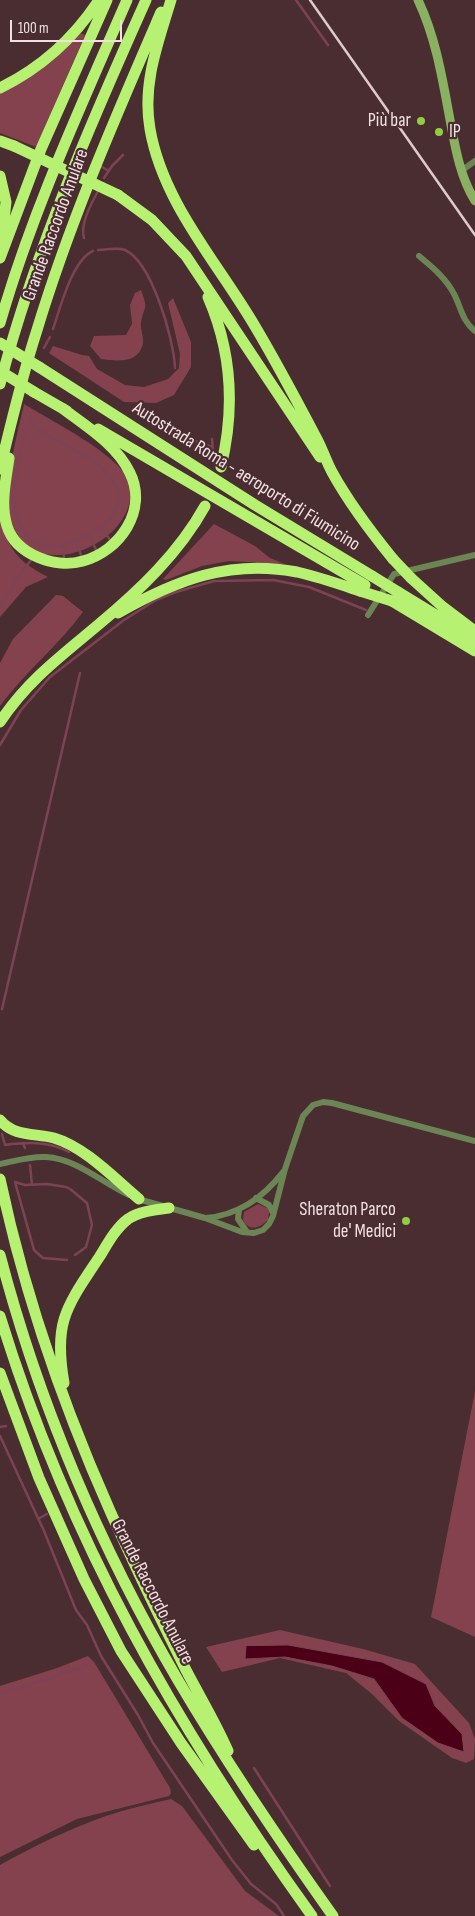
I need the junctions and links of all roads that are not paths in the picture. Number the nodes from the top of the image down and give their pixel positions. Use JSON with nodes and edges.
{"nodes":[{"id":1,"x":99,"y":0,"type":"edge"},
{"id":2,"x":107,"y":0,"type":"edge"},
{"id":3,"x":128,"y":0,"type":"edge"},
{"id":4,"x":146,"y":0,"type":"edge"},
{"id":5,"x":166,"y":0,"type":"edge"},
{"id":6,"x":172,"y":0,"type":"edge"},
{"id":7,"x":418,"y":0,"type":"edge"},
{"id":8,"x":0,"y":88,"type":"edge"},
{"id":9,"x":0,"y":141,"type":"edge"},
{"id":10,"x":475,"y":161,"type":"edge"},
{"id":11,"x":461,"y":171,"type":"junction"},
{"id":12,"x":0,"y":176,"type":"edge"},
{"id":13,"x":475,"y":201,"type":"edge"},
{"id":14,"x":0,"y":254,"type":"edge"},
{"id":15,"x":186,"y":256,"type":"junction"},
{"id":16,"x":419,"y":256,"type":"dead end"},
{"id":17,"x":0,"y":258,"type":"edge"},
{"id":18,"x":0,"y":323,"type":"edge"},
{"id":19,"x":475,"y":331,"type":"edge"},
{"id":20,"x":0,"y":343,"type":"edge"},
{"id":21,"x":0,"y":371,"type":"edge"},
{"id":22,"x":0,"y":384,"type":"edge"},
{"id":23,"x":17,"y":400,"type":"junction"},
{"id":24,"x":62,"y":408,"type":"junction"},
{"id":25,"x":221,"y":467,"type":"dead end"},
{"id":26,"x":0,"y":469,"type":"edge"},
{"id":27,"x":331,"y":470,"type":"junction"},
{"id":28,"x":206,"y":506,"type":"dead end"},
{"id":29,"x":475,"y":555,"type":"edge"},
{"id":30,"x":366,"y":584,"type":"junction"},
{"id":31,"x":395,"y":596,"type":"junction"},
{"id":32,"x":368,"y":615,"type":"dead end"},
{"id":33,"x":99,"y":624,"type":"junction"},
{"id":34,"x":475,"y":631,"type":"edge"},
{"id":35,"x":475,"y":638,"type":"edge"},
{"id":36,"x":475,"y":651,"type":"edge"},
{"id":37,"x":0,"y":722,"type":"edge"},
{"id":38,"x":0,"y":1120,"type":"edge"},
{"id":39,"x":475,"y":1141,"type":"edge"},
{"id":40,"x":0,"y":1164,"type":"edge"},
{"id":41,"x":285,"y":1169,"type":"junction"},
{"id":42,"x":0,"y":1179,"type":"edge"},
{"id":43,"x":256,"y":1198,"type":"junction"},
{"id":44,"x":139,"y":1199,"type":"junction"},
{"id":45,"x":169,"y":1208,"type":"junction"},
{"id":46,"x":239,"y":1209,"type":"junction"},
{"id":47,"x":273,"y":1216,"type":"junction"},
{"id":48,"x":205,"y":1218,"type":"junction"},
{"id":49,"x":247,"y":1232,"type":"junction"},
{"id":50,"x":0,"y":1255,"type":"edge"},
{"id":51,"x":0,"y":1316,"type":"edge"},
{"id":52,"x":0,"y":1373,"type":"edge"},
{"id":53,"x":0,"y":1396,"type":"edge"},
{"id":54,"x":24,"y":1439,"type":"junction"},
{"id":55,"x":81,"y":1443,"type":"junction"},
{"id":56,"x":246,"y":1789,"type":"junction"},
{"id":57,"x":299,"y":1898,"type":"junction"},
{"id":58,"x":312,"y":1916,"type":"edge"},
{"id":59,"x":333,"y":1916,"type":"edge"}],
"edges":[{"from":1,"to":8,"type":"highway"},
{"from":2,"to":17,"type":"highway","name":"Grande Raccordo Anulare"},
{"from":3,"to":18,"type":"highway","name":"Grande Raccordo Anulare"},
{"from":4,"to":22,"type":"highway","name":"Grande Raccordo Anulare"},
{"from":5,"to":23,"type":"highway","name":"Grande Raccordo Anulare"},
{"from":6,"to":27,"type":"highway"},
{"from":7,"to":11,"type":"main road"},
{"from":9,"to":15,"type":"highway","bridge":true},
{"from":10,"to":11,"type":"street"},
{"from":11,"to":13,"type":"main road"},
{"from":12,"to":14,"type":"highway"},
{"from":15,"to":25,"type":"highway"},
{"from":15,"to":27,"type":"highway"},
{"from":16,"to":19,"type":"street"},
{"from":20,"to":30,"type":"highway","name":"Autostrada Roma - aeroporto di Fiumicino","bridge":true},
{"from":21,"to":24,"type":"highway","name":"Autostrada Roma - aeroporto di Fiumicino","bridge":true},
{"from":23,"to":24,"type":"highway"},
{"from":23,"to":26,"type":"highway","name":"Grande Raccordo Anulare"},
{"from":24,"to":30,"type":"highway","name":"Autostrada Roma - aeroporto di Fiumicino"},
{"from":27,"to":34,"type":"highway","bridge":true},
{"from":28,"to":33,"type":"highway"},
{"from":29,"to":32,"type":"street"},
{"from":30,"to":31,"type":"highway","name":"Autostrada Roma - aeroporto di Fiumicino","bridge":true},
{"from":30,"to":31,"type":"highway","bridge":true},
{"from":30,"to":33,"type":"highway"},
{"from":31,"to":35,"type":"highway","name":"Autostrada Roma - aeroporto di Fiumicino"},
{"from":31,"to":36,"type":"highway","name":"Autostrada Roma - aeroporto di Fiumicino"},
{"from":33,"to":37,"type":"highway"},
{"from":38,"to":44,"type":"highway"},
{"from":39,"to":41,"type":"street"},
{"from":40,"to":44,"type":"street"},
{"from":41,"to":43,"type":"street"},
{"from":41,"to":47,"type":"street"},
{"from":42,"to":55,"type":"highway","name":"Grande Raccordo Anulare"},
{"from":43,"to":46,"type":"street"},
{"from":43,"to":47,"type":"street"},
{"from":44,"to":45,"type":"street"},
{"from":45,"to":48,"type":"street"},
{"from":45,"to":55,"type":"highway"},
{"from":46,"to":48,"type":"street"},
{"from":46,"to":49,"type":"street"},
{"from":47,"to":49,"type":"street"},
{"from":48,"to":49,"type":"street"},
{"from":50,"to":56,"type":"highway","name":"Grande Raccordo Anulare"},
{"from":51,"to":57,"type":"highway","name":"Grande Raccordo Anulare"},
{"from":52,"to":54,"type":"highway","name":"Grande Raccordo Anulare"},
{"from":53,"to":54,"type":"highway"},
{"from":54,"to":57,"type":"highway","name":"Grande Raccordo Anulare"},
{"from":55,"to":56,"type":"highway","name":"Grande Raccordo Anulare"},
{"from":56,"to":59,"type":"highway","name":"Grande Raccordo Anulare"},
{"from":57,"to":58,"type":"highway","name":"Grande Raccordo Anulare"}]}
